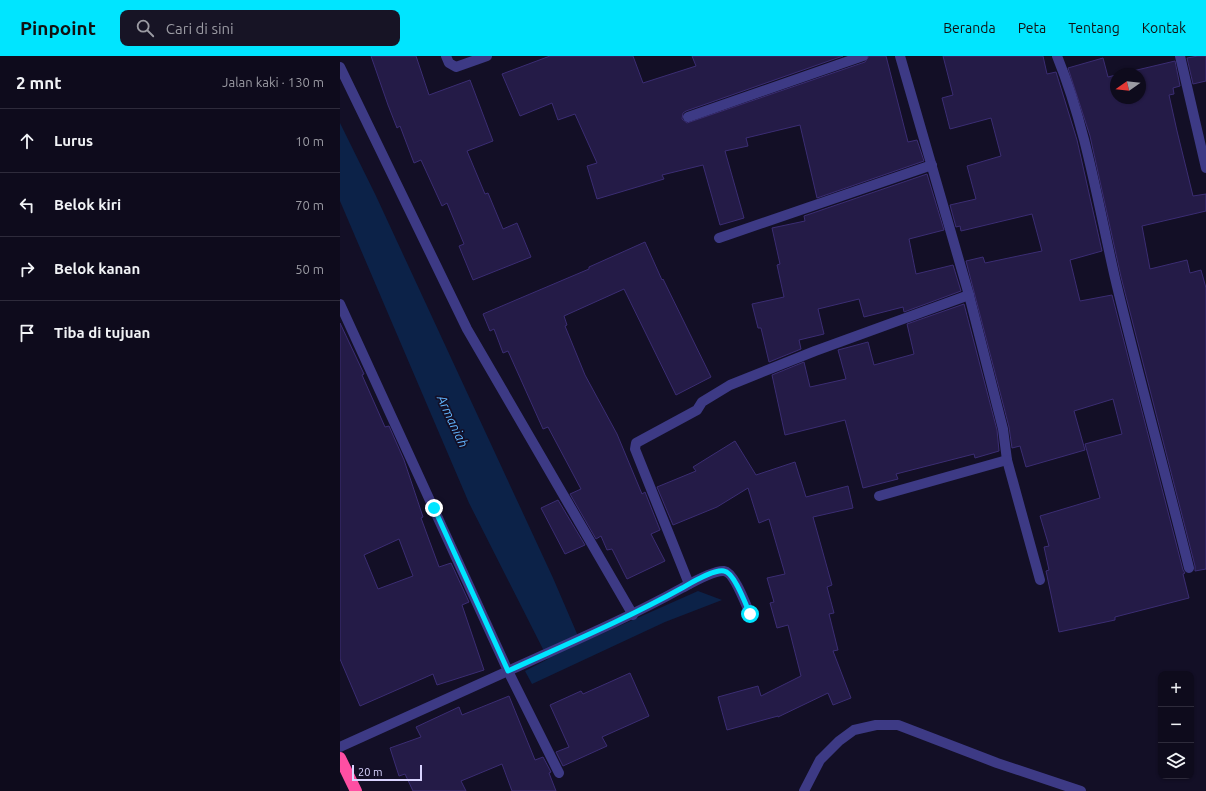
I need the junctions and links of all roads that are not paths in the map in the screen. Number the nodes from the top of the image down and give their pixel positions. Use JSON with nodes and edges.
{"nodes":[{"id":1,"x":446,"y":56,"type":"edge"},
{"id":2,"x":487,"y":56,"type":"edge"},
{"id":3,"x":863,"y":56,"type":"edge"},
{"id":4,"x":900,"y":56,"type":"edge"},
{"id":5,"x":1057,"y":56,"type":"edge"},
{"id":6,"x":1180,"y":56,"type":"edge"},
{"id":7,"x":340,"y":67,"type":"edge"},
{"id":8,"x":688,"y":117,"type":"dead end"},
{"id":9,"x":932,"y":165,"type":"junction"},
{"id":10,"x":1206,"y":168,"type":"edge"},
{"id":11,"x":719,"y":238,"type":"dead end"},
{"id":12,"x":969,"y":295,"type":"junction"},
{"id":13,"x":340,"y":304,"type":"edge"},
{"id":14,"x":1007,"y":460,"type":"junction"},
{"id":15,"x":880,"y":496,"type":"dead end"},
{"id":16,"x":1189,"y":568,"type":"dead end"},
{"id":17,"x":1040,"y":580,"type":"dead end"},
{"id":18,"x":689,"y":584,"type":"junction"},
{"id":19,"x":750,"y":614,"type":"dead end"},
{"id":20,"x":632,"y":615,"type":"junction"},
{"id":21,"x":508,"y":671,"type":"junction"},
{"id":22,"x":340,"y":747,"type":"edge"},
{"id":23,"x":340,"y":758,"type":"edge"},
{"id":24,"x":559,"y":773,"type":"dead end"},
{"id":25,"x":356,"y":791,"type":"edge"},
{"id":26,"x":804,"y":791,"type":"edge"},
{"id":27,"x":1081,"y":791,"type":"edge"}],
"edges":[{"from":1,"to":2,"type":"street"},
{"from":3,"to":8,"type":"street"},
{"from":4,"to":9,"type":"street"},
{"from":5,"to":16,"type":"street"},
{"from":6,"to":10,"type":"street"},
{"from":7,"to":20,"type":"street"},
{"from":9,"to":11,"type":"street"},
{"from":9,"to":12,"type":"street"},
{"from":12,"to":14,"type":"street"},
{"from":12,"to":18,"type":"street"},
{"from":13,"to":21,"type":"street"},
{"from":14,"to":15,"type":"street"},
{"from":14,"to":17,"type":"street"},
{"from":18,"to":19,"type":"street"},
{"from":18,"to":20,"type":"street"},
{"from":20,"to":21,"type":"street"},
{"from":21,"to":22,"type":"street"},
{"from":21,"to":24,"type":"street"},
{"from":23,"to":25,"type":"highway"},
{"from":26,"to":27,"type":"street"}]}
